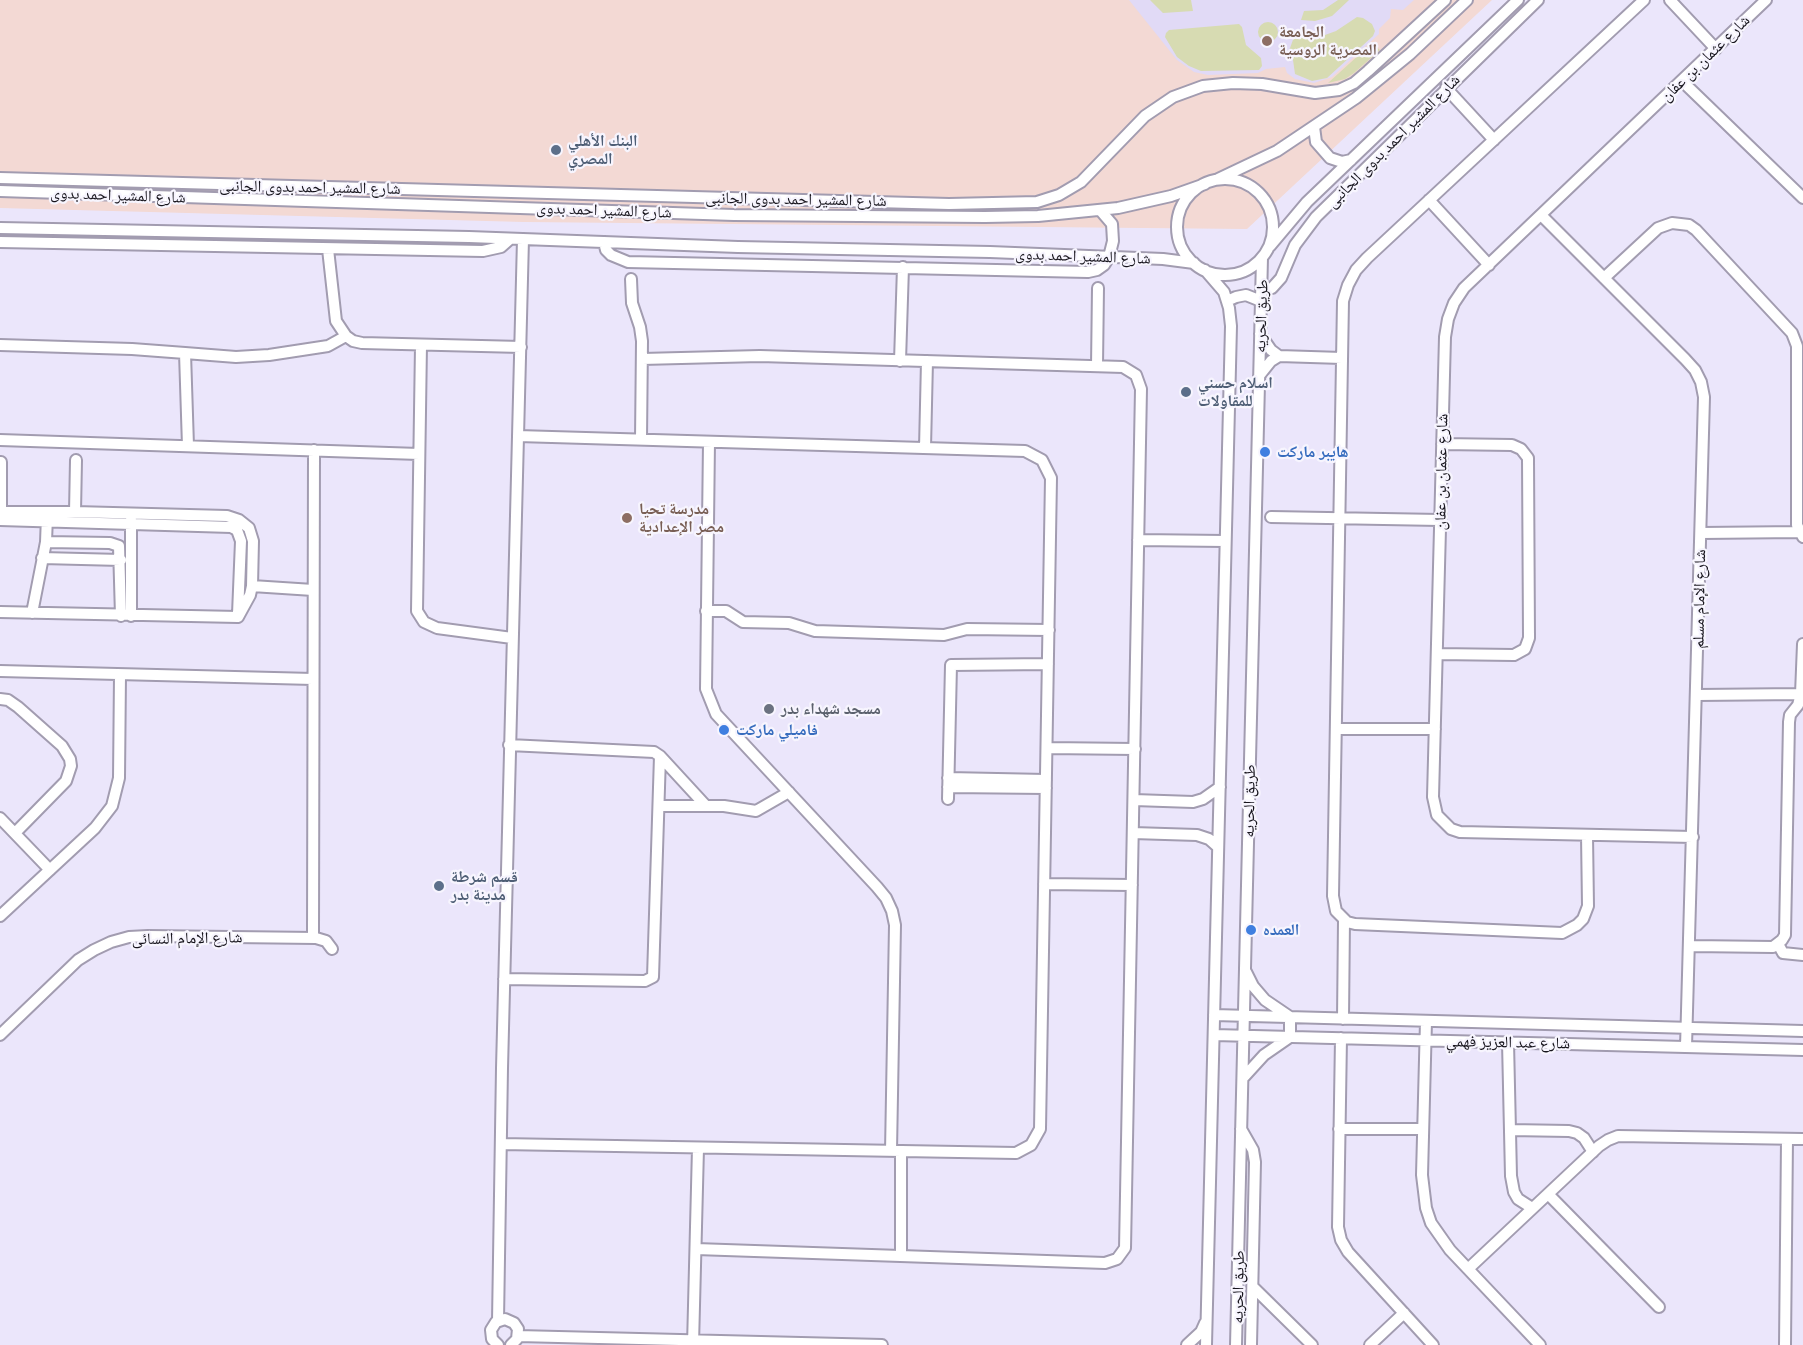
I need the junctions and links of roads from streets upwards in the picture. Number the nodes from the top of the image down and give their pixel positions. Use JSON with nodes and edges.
{"nodes":[{"id":1,"x":1445,"y":0,"type":"edge"},
{"id":2,"x":1467,"y":0,"type":"edge"},
{"id":3,"x":1518,"y":0,"type":"edge"},
{"id":4,"x":1538,"y":0,"type":"edge"},
{"id":5,"x":1644,"y":0,"type":"edge"},
{"id":6,"x":1670,"y":0,"type":"edge"},
{"id":7,"x":1766,"y":0,"type":"edge"},
{"id":8,"x":1716,"y":49,"type":"junction"},
{"id":9,"x":1464,"y":51,"type":"junction"},
{"id":10,"x":1475,"y":60,"type":"junction"},
{"id":11,"x":1368,"y":71,"type":"junction"},
{"id":12,"x":1682,"y":81,"type":"junction"},
{"id":13,"x":1377,"y":83,"type":"junction"},
{"id":14,"x":1446,"y":88,"type":"junction"},
{"id":15,"x":1411,"y":102,"type":"junction"},
{"id":16,"x":1422,"y":112,"type":"junction"},
{"id":17,"x":1314,"y":127,"type":"junction"},
{"id":18,"x":1494,"y":140,"type":"junction"},
{"id":19,"x":1350,"y":160,"type":"junction"},
{"id":20,"x":0,"y":178,"type":"edge"},
{"id":21,"x":1218,"y":179,"type":"junction"},
{"id":22,"x":1205,"y":184,"type":"junction"},
{"id":23,"x":239,"y":186,"type":"junction"},
{"id":24,"x":0,"y":191,"type":"edge"},
{"id":25,"x":1066,"y":191,"type":"junction"},
{"id":26,"x":1803,"y":198,"type":"edge"},
{"id":27,"x":239,"y":199,"type":"junction"},
{"id":28,"x":1429,"y":200,"type":"junction"},
{"id":29,"x":1037,"y":202,"type":"junction"},
{"id":30,"x":1307,"y":202,"type":"junction"},
{"id":31,"x":1100,"y":210,"type":"junction"},
{"id":32,"x":1069,"y":213,"type":"junction"},
{"id":33,"x":1320,"y":213,"type":"junction"},
{"id":34,"x":1541,"y":215,"type":"junction"},
{"id":35,"x":1038,"y":216,"type":"junction"},
{"id":36,"x":0,"y":228,"type":"edge"},
{"id":37,"x":416,"y":236,"type":"junction"},
{"id":38,"x":510,"y":239,"type":"junction"},
{"id":39,"x":523,"y":239,"type":"junction"},
{"id":40,"x":0,"y":242,"type":"edge"},
{"id":41,"x":603,"y":242,"type":"junction"},
{"id":42,"x":1270,"y":246,"type":"junction"},
{"id":43,"x":328,"y":249,"type":"junction"},
{"id":44,"x":924,"y":250,"type":"junction"},
{"id":45,"x":416,"y":251,"type":"junction"},
{"id":46,"x":1109,"y":257,"type":"junction"},
{"id":47,"x":1262,"y":258,"type":"junction"},
{"id":48,"x":1194,"y":263,"type":"junction"},
{"id":49,"x":1490,"y":265,"type":"junction"},
{"id":50,"x":903,"y":267,"type":"junction"},
{"id":51,"x":924,"y":268,"type":"junction"},
{"id":52,"x":1205,"y":270,"type":"junction"},
{"id":53,"x":1605,"y":278,"type":"junction"},
{"id":54,"x":631,"y":279,"type":"dead end"},
{"id":55,"x":1098,"y":288,"type":"dead end"},
{"id":56,"x":1261,"y":295,"type":"junction"},
{"id":57,"x":1227,"y":301,"type":"junction"},
{"id":58,"x":1260,"y":334,"type":"junction"},
{"id":59,"x":346,"y":336,"type":"junction"},
{"id":60,"x":0,"y":345,"type":"edge"},
{"id":61,"x":421,"y":345,"type":"junction"},
{"id":62,"x":521,"y":347,"type":"junction"},
{"id":63,"x":185,"y":353,"type":"junction"},
{"id":64,"x":1279,"y":356,"type":"junction"},
{"id":65,"x":1342,"y":358,"type":"junction"},
{"id":66,"x":642,"y":359,"type":"junction"},
{"id":67,"x":900,"y":361,"type":"junction"},
{"id":68,"x":927,"y":361,"type":"junction"},
{"id":69,"x":1097,"y":366,"type":"junction"},
{"id":70,"x":1259,"y":376,"type":"junction"},
{"id":71,"x":518,"y":436,"type":"junction"},
{"id":72,"x":0,"y":440,"type":"edge"},
{"id":73,"x":641,"y":440,"type":"junction"},
{"id":74,"x":709,"y":441,"type":"junction"},
{"id":75,"x":1442,"y":444,"type":"junction"},
{"id":76,"x":188,"y":446,"type":"junction"},
{"id":77,"x":925,"y":448,"type":"junction"},
{"id":78,"x":314,"y":450,"type":"junction"},
{"id":79,"x":419,"y":454,"type":"junction"},
{"id":80,"x":76,"y":460,"type":"dead end"},
{"id":81,"x":1,"y":462,"type":"edge"},
{"id":82,"x":75,"y":512,"type":"junction"},
{"id":83,"x":131,"y":514,"type":"junction"},
{"id":84,"x":0,"y":515,"type":"edge"},
{"id":85,"x":47,"y":517,"type":"junction"},
{"id":86,"x":1271,"y":517,"type":"dead end"},
{"id":87,"x":1340,"y":519,"type":"junction"},
{"id":88,"x":1440,"y":520,"type":"junction"},
{"id":89,"x":227,"y":521,"type":"junction"},
{"id":90,"x":131,"y":525,"type":"junction"},
{"id":91,"x":1701,"y":533,"type":"junction"},
{"id":92,"x":1801,"y":534,"type":"edge"},
{"id":93,"x":1138,"y":540,"type":"junction"},
{"id":94,"x":253,"y":541,"type":"junction"},
{"id":95,"x":1226,"y":541,"type":"junction"},
{"id":96,"x":46,"y":542,"type":"junction"},
{"id":97,"x":241,"y":542,"type":"junction"},
{"id":98,"x":42,"y":558,"type":"junction"},
{"id":99,"x":121,"y":560,"type":"junction"},
{"id":100,"x":252,"y":586,"type":"junction"},
{"id":101,"x":313,"y":590,"type":"junction"},
{"id":102,"x":706,"y":611,"type":"junction"},
{"id":103,"x":0,"y":612,"type":"edge"},
{"id":104,"x":32,"y":613,"type":"junction"},
{"id":105,"x":126,"y":616,"type":"junction"},
{"id":106,"x":238,"y":617,"type":"junction"},
{"id":107,"x":1049,"y":630,"type":"junction"},
{"id":108,"x":512,"y":638,"type":"junction"},
{"id":109,"x":1803,"y":644,"type":"edge"},
{"id":110,"x":1437,"y":654,"type":"junction"},
{"id":111,"x":1048,"y":664,"type":"junction"},
{"id":112,"x":0,"y":671,"type":"edge"},
{"id":113,"x":120,"y":675,"type":"junction"},
{"id":114,"x":313,"y":679,"type":"junction"},
{"id":115,"x":1801,"y":694,"type":"junction"},
{"id":116,"x":1697,"y":695,"type":"junction"},
{"id":117,"x":0,"y":699,"type":"edge"},
{"id":118,"x":1336,"y":729,"type":"junction"},
{"id":119,"x":1435,"y":729,"type":"junction"},
{"id":120,"x":509,"y":745,"type":"junction"},
{"id":121,"x":1047,"y":748,"type":"junction"},
{"id":122,"x":1135,"y":749,"type":"junction"},
{"id":123,"x":660,"y":756,"type":"junction"},
{"id":124,"x":948,"y":783,"type":"junction"},
{"id":125,"x":1046,"y":784,"type":"junction"},
{"id":126,"x":1220,"y":787,"type":"junction"},
{"id":127,"x":789,"y":792,"type":"junction"},
{"id":128,"x":948,"y":799,"type":"dead end"},
{"id":129,"x":1134,"y":800,"type":"junction"},
{"id":130,"x":659,"y":806,"type":"junction"},
{"id":131,"x":706,"y":806,"type":"junction"},
{"id":132,"x":0,"y":818,"type":"edge"},
{"id":133,"x":15,"y":833,"type":"junction"},
{"id":134,"x":1133,"y":833,"type":"junction"},
{"id":135,"x":1587,"y":835,"type":"junction"},
{"id":136,"x":1693,"y":837,"type":"junction"},
{"id":137,"x":1218,"y":847,"type":"junction"},
{"id":138,"x":50,"y":870,"type":"junction"},
{"id":139,"x":1044,"y":884,"type":"junction"},
{"id":140,"x":1132,"y":885,"type":"junction"},
{"id":141,"x":0,"y":916,"type":"edge"},
{"id":142,"x":1344,"y":920,"type":"junction"},
{"id":143,"x":313,"y":938,"type":"junction"},
{"id":144,"x":1778,"y":944,"type":"junction"},
{"id":145,"x":1691,"y":946,"type":"junction"},
{"id":146,"x":332,"y":950,"type":"dead end"},
{"id":147,"x":1803,"y":955,"type":"edge"},
{"id":148,"x":1245,"y":969,"type":"junction"},
{"id":149,"x":504,"y":979,"type":"junction"},
{"id":150,"x":1214,"y":1015,"type":"junction"},
{"id":151,"x":1244,"y":1016,"type":"junction"},
{"id":152,"x":1290,"y":1017,"type":"junction"},
{"id":153,"x":1343,"y":1019,"type":"junction"},
{"id":154,"x":1426,"y":1021,"type":"junction"},
{"id":155,"x":1687,"y":1028,"type":"junction"},
{"id":156,"x":1803,"y":1031,"type":"edge"},
{"id":157,"x":0,"y":1035,"type":"edge"},
{"id":158,"x":1214,"y":1035,"type":"junction"},
{"id":159,"x":1244,"y":1035,"type":"junction"},
{"id":160,"x":1290,"y":1037,"type":"junction"},
{"id":161,"x":1341,"y":1038,"type":"junction"},
{"id":162,"x":1426,"y":1040,"type":"junction"},
{"id":163,"x":1508,"y":1042,"type":"junction"},
{"id":164,"x":1686,"y":1047,"type":"junction"},
{"id":165,"x":1803,"y":1050,"type":"edge"},
{"id":166,"x":1243,"y":1078,"type":"junction"},
{"id":167,"x":1241,"y":1128,"type":"junction"},
{"id":168,"x":1340,"y":1129,"type":"junction"},
{"id":169,"x":1423,"y":1129,"type":"junction"},
{"id":170,"x":1510,"y":1130,"type":"junction"},
{"id":171,"x":1787,"y":1139,"type":"junction"},
{"id":172,"x":1803,"y":1139,"type":"edge"},
{"id":173,"x":501,"y":1144,"type":"junction"},
{"id":174,"x":698,"y":1148,"type":"junction"},
{"id":175,"x":896,"y":1151,"type":"junction"},
{"id":176,"x":1593,"y":1152,"type":"junction"},
{"id":177,"x":1548,"y":1194,"type":"junction"},
{"id":178,"x":1532,"y":1208,"type":"junction"},
{"id":179,"x":696,"y":1249,"type":"junction"},
{"id":180,"x":901,"y":1256,"type":"junction"},
{"id":181,"x":1468,"y":1269,"type":"junction"},
{"id":182,"x":1253,"y":1287,"type":"junction"},
{"id":183,"x":1659,"y":1308,"type":"dead end"},
{"id":184,"x":1404,"y":1313,"type":"junction"},
{"id":185,"x":1207,"y":1320,"type":"junction"},
{"id":186,"x":498,"y":1321,"type":"junction"},
{"id":187,"x":518,"y":1336,"type":"junction"},
{"id":188,"x":693,"y":1343,"type":"edge"},
{"id":189,"x":497,"y":1345,"type":"edge"},
{"id":190,"x":511,"y":1345,"type":"edge"},
{"id":191,"x":882,"y":1345,"type":"edge"},
{"id":192,"x":1187,"y":1345,"type":"edge"},
{"id":193,"x":1206,"y":1345,"type":"edge"},
{"id":194,"x":1236,"y":1345,"type":"edge"},
{"id":195,"x":1251,"y":1345,"type":"edge"},
{"id":196,"x":1312,"y":1345,"type":"edge"},
{"id":197,"x":1370,"y":1345,"type":"edge"},
{"id":198,"x":1433,"y":1345,"type":"edge"},
{"id":199,"x":1540,"y":1345,"type":"edge"},
{"id":200,"x":1785,"y":1345,"type":"edge"}],
"edges":[{"from":1,"to":11,"type":"street","name":"شارع المشير احمد بدوى الجانبى"},
{"from":2,"to":13,"type":"street"},
{"from":3,"to":9,"type":"street"},
{"from":4,"to":10,"type":"street","name":"شارع المشير احمد بدوى الجانبى"},
{"from":5,"to":18,"type":"street"},
{"from":6,"to":8,"type":"street"},
{"from":7,"to":8,"type":"street","name":"شارع عثمان بن عفان"},
{"from":8,"to":12,"type":"street","name":"شارع عثمان بن عفان"},
{"from":9,"to":10,"type":"street"},
{"from":9,"to":15,"type":"street"},
{"from":10,"to":14,"type":"street","name":"شارع المشير احمد بدوى الجانبى"},
{"from":11,"to":13,"type":"street"},
{"from":11,"to":25,"type":"street","name":"شارع المشير احمد بدوى الجانبى"},
{"from":12,"to":26,"type":"street"},
{"from":12,"to":34,"type":"street","name":"شارع عثمان بن عفان"},
{"from":13,"to":17,"type":"street"},
{"from":14,"to":16,"type":"street","name":"شارع المشير احمد بدوى الجانبى"},
{"from":14,"to":18,"type":"street"},
{"from":15,"to":16,"type":"street"},
{"from":15,"to":19,"type":"street"},
{"from":16,"to":33,"type":"street","name":"شارع المشير احمد بدوى الجانبى"},
{"from":17,"to":19,"type":"street"},
{"from":17,"to":21,"type":"street"},
{"from":18,"to":28,"type":"street"},
{"from":19,"to":30,"type":"street"},
{"from":20,"to":23,"type":"street","name":"شارع المشير احمد بدوى الجانبى"},
{"from":21,"to":22,"type":"street"},
{"from":21,"to":42,"type":"street"},
{"from":22,"to":31,"type":"street","name":"شارع المشير احمد بدوى"},
{"from":22,"to":48,"type":"street"},
{"from":23,"to":27,"type":"street"},
{"from":23,"to":29,"type":"street","name":"شارع المشير احمد بدوى الجانبى"},
{"from":24,"to":27,"type":"street","name":"شارع المشير احمد بدوى"},
{"from":25,"to":29,"type":"street","name":"شارع المشير احمد بدوى الجانبى"},
{"from":25,"to":32,"type":"street"},
{"from":27,"to":35,"type":"street","name":"شارع المشير احمد بدوى"},
{"from":28,"to":49,"type":"street"},
{"from":28,"to":65,"type":"street"},
{"from":29,"to":35,"type":"street"},
{"from":30,"to":33,"type":"street"},
{"from":30,"to":42,"type":"street"},
{"from":31,"to":32,"type":"street","name":"شارع المشير احمد بدوى"},
{"from":31,"to":46,"type":"street"},
{"from":32,"to":35,"type":"street","name":"شارع المشير احمد بدوى"},
{"from":33,"to":56,"type":"street","name":"شارع المشير احمد بدوى الجانبى"},
{"from":34,"to":49,"type":"street","name":"شارع عثمان بن عفان"},
{"from":34,"to":53,"type":"street","name":"شارع الإمام مسلم"},
{"from":36,"to":37,"type":"street","name":"شارع المشير احمد بدوى"},
{"from":37,"to":38,"type":"street","name":"شارع المشير احمد بدوى"},
{"from":37,"to":45,"type":"street"},
{"from":38,"to":39,"type":"street","name":"شارع المشير احمد بدوى"},
{"from":38,"to":45,"type":"street"},
{"from":39,"to":41,"type":"street","name":"شارع المشير احمد بدوى"},
{"from":39,"to":62,"type":"street"},
{"from":40,"to":43,"type":"street"},
{"from":41,"to":44,"type":"street","name":"شارع المشير احمد بدوى"},
{"from":41,"to":50,"type":"street"},
{"from":42,"to":47,"type":"street"},
{"from":43,"to":45,"type":"street"},
{"from":43,"to":59,"type":"street"},
{"from":44,"to":46,"type":"street","name":"شارع المشير احمد بدوى"},
{"from":44,"to":51,"type":"street"},
{"from":46,"to":48,"type":"street","name":"شارع المشير احمد بدوى"},
{"from":46,"to":51,"type":"street"},
{"from":47,"to":52,"type":"street"},
{"from":47,"to":56,"type":"street","name":"طريق الحريه"},
{"from":48,"to":52,"type":"street"},
{"from":49,"to":75,"type":"street","name":"شارع عثمان بن عفان"},
{"from":50,"to":51,"type":"street"},
{"from":50,"to":67,"type":"street"},
{"from":52,"to":57,"type":"street","name":"طريق الحريه"},
{"from":53,"to":91,"type":"street","name":"شارع الإمام مسلم"},
{"from":53,"to":92,"type":"street"},
{"from":54,"to":66,"type":"street"},
{"from":55,"to":69,"type":"street"},
{"from":56,"to":57,"type":"street"},
{"from":56,"to":58,"type":"street","name":"طريق الحريه"},
{"from":57,"to":95,"type":"street","name":"طريق الحريه"},
{"from":58,"to":64,"type":"street"},
{"from":58,"to":70,"type":"street","name":"طريق الحريه"},
{"from":59,"to":61,"type":"street"},
{"from":59,"to":63,"type":"street"},
{"from":60,"to":63,"type":"street"},
{"from":61,"to":62,"type":"street"},
{"from":61,"to":79,"type":"street"},
{"from":62,"to":71,"type":"street"},
{"from":63,"to":76,"type":"street"},
{"from":64,"to":65,"type":"street"},
{"from":64,"to":70,"type":"street"},
{"from":65,"to":87,"type":"street"},
{"from":66,"to":67,"type":"street"},
{"from":66,"to":73,"type":"street"},
{"from":67,"to":68,"type":"street"},
{"from":68,"to":69,"type":"street"},
{"from":68,"to":77,"type":"street"},
{"from":69,"to":93,"type":"street"},
{"from":70,"to":148,"type":"street","name":"طريق الحريه"},
{"from":71,"to":73,"type":"street"},
{"from":71,"to":108,"type":"street"},
{"from":72,"to":76,"type":"street"},
{"from":73,"to":74,"type":"street"},
{"from":74,"to":77,"type":"street"},
{"from":74,"to":102,"type":"street"},
{"from":75,"to":88,"type":"street","name":"شارع عثمان بن عفان"},
{"from":75,"to":110,"type":"street"},
{"from":76,"to":78,"type":"street"},
{"from":77,"to":107,"type":"street"},
{"from":78,"to":79,"type":"street"},
{"from":78,"to":101,"type":"street"},
{"from":79,"to":108,"type":"street"},
{"from":80,"to":82,"type":"street"},
{"from":81,"to":84,"type":"street"},
{"from":82,"to":83,"type":"street"},
{"from":82,"to":85,"type":"street"},
{"from":83,"to":89,"type":"street"},
{"from":83,"to":90,"type":"street"},
{"from":84,"to":85,"type":"street"},
{"from":85,"to":90,"type":"street"},
{"from":85,"to":96,"type":"street"},
{"from":86,"to":87,"type":"street"},
{"from":87,"to":88,"type":"street"},
{"from":87,"to":118,"type":"street"},
{"from":88,"to":110,"type":"street","name":"شارع عثمان بن عفان"},
{"from":89,"to":90,"type":"street"},
{"from":89,"to":94,"type":"street"},
{"from":89,"to":97,"type":"street"},
{"from":90,"to":105,"type":"street"},
{"from":91,"to":92,"type":"street"},
{"from":91,"to":116,"type":"street","name":"شارع الإمام مسلم"},
{"from":93,"to":95,"type":"street"},
{"from":93,"to":122,"type":"street"},
{"from":94,"to":97,"type":"street"},
{"from":94,"to":100,"type":"street"},
{"from":95,"to":126,"type":"street","name":"طريق الحريه"},
{"from":96,"to":98,"type":"street"},
{"from":96,"to":99,"type":"street"},
{"from":97,"to":106,"type":"street"},
{"from":98,"to":99,"type":"street"},
{"from":98,"to":104,"type":"street"},
{"from":99,"to":105,"type":"street"},
{"from":100,"to":101,"type":"street"},
{"from":100,"to":106,"type":"street"},
{"from":101,"to":114,"type":"street"},
{"from":102,"to":107,"type":"street"},
{"from":102,"to":127,"type":"street"},
{"from":103,"to":104,"type":"street"},
{"from":104,"to":105,"type":"street"},
{"from":105,"to":106,"type":"street"},
{"from":107,"to":111,"type":"street"},
{"from":108,"to":120,"type":"street"},
{"from":109,"to":115,"type":"street"},
{"from":110,"to":119,"type":"street","name":"شارع عثمان بن عفان"},
{"from":111,"to":121,"type":"street"},
{"from":111,"to":124,"type":"street"},
{"from":112,"to":113,"type":"street"},
{"from":113,"to":114,"type":"street"},
{"from":113,"to":138,"type":"street"},
{"from":114,"to":143,"type":"street"},
{"from":115,"to":116,"type":"street"},
{"from":115,"to":144,"type":"street"},
{"from":116,"to":136,"type":"street","name":"شارع الإمام مسلم"},
{"from":117,"to":133,"type":"street"},
{"from":118,"to":119,"type":"street"},
{"from":118,"to":142,"type":"street"},
{"from":119,"to":135,"type":"street","name":"شارع عثمان بن عفان"},
{"from":120,"to":123,"type":"street"},
{"from":120,"to":149,"type":"street"},
{"from":121,"to":122,"type":"street"},
{"from":121,"to":125,"type":"street"},
{"from":122,"to":129,"type":"street"},
{"from":123,"to":130,"type":"street"},
{"from":123,"to":131,"type":"street"},
{"from":124,"to":125,"type":"street"},
{"from":124,"to":128,"type":"street"},
{"from":125,"to":139,"type":"street"},
{"from":126,"to":129,"type":"street"},
{"from":126,"to":137,"type":"street","name":"طريق الحريه"},
{"from":127,"to":131,"type":"street"},
{"from":127,"to":175,"type":"street"},
{"from":129,"to":134,"type":"street"},
{"from":130,"to":131,"type":"street"},
{"from":130,"to":149,"type":"street"},
{"from":132,"to":133,"type":"street"},
{"from":133,"to":138,"type":"street"},
{"from":134,"to":137,"type":"street"},
{"from":134,"to":140,"type":"street"},
{"from":135,"to":136,"type":"street","name":"شارع عثمان بن عفان"},
{"from":135,"to":142,"type":"street"},
{"from":136,"to":145,"type":"street","name":"شارع الإمام مسلم"},
{"from":137,"to":150,"type":"street","name":"طريق الحريه"},
{"from":138,"to":141,"type":"street"},
{"from":139,"to":140,"type":"street"},
{"from":139,"to":175,"type":"street"},
{"from":140,"to":180,"type":"street"},
{"from":142,"to":153,"type":"street"},
{"from":143,"to":146,"type":"street"},
{"from":143,"to":157,"type":"street","name":"شارع الإمام النسائى"},
{"from":144,"to":145,"type":"street"},
{"from":144,"to":147,"type":"street"},
{"from":145,"to":155,"type":"street","name":"شارع الإمام مسلم"},
{"from":148,"to":151,"type":"street","name":"طريق الحريه"},
{"from":148,"to":152,"type":"street"},
{"from":149,"to":173,"type":"street"},
{"from":150,"to":151,"type":"street","name":"شارع عبد العزيز فهمي"},
{"from":150,"to":158,"type":"street","name":"طريق الحريه"},
{"from":151,"to":152,"type":"street","name":"شارع عبد العزيز فهمي"},
{"from":151,"to":159,"type":"street","name":"طريق الحريه"},
{"from":152,"to":153,"type":"street","name":"شارع عبد العزيز فهمي"},
{"from":152,"to":160,"type":"street"},
{"from":153,"to":154,"type":"street","name":"شارع عبد العزيز فهمي"},
{"from":154,"to":155,"type":"street","name":"شارع عبد العزيز فهمي"},
{"from":154,"to":162,"type":"street"},
{"from":155,"to":156,"type":"street","name":"شارع عبد العزيز فهمي"},
{"from":155,"to":164,"type":"street","name":"شارع الإمام مسلم"},
{"from":158,"to":159,"type":"street","name":"شارع عبد العزيز فهمي"},
{"from":158,"to":185,"type":"street","name":"طريق الحريه"},
{"from":159,"to":160,"type":"street","name":"شارع عبد العزيز فهمي"},
{"from":159,"to":166,"type":"street","name":"طريق الحريه"},
{"from":160,"to":161,"type":"street","name":"شارع عبد العزيز فهمي"},
{"from":160,"to":166,"type":"street"},
{"from":161,"to":162,"type":"street","name":"شارع عبد العزيز فهمي"},
{"from":161,"to":168,"type":"street"},
{"from":162,"to":163,"type":"street","name":"شارع عبد العزيز فهمي"},
{"from":162,"to":169,"type":"street"},
{"from":163,"to":164,"type":"street","name":"شارع عبد العزيز فهمي"},
{"from":163,"to":170,"type":"street"},
{"from":164,"to":165,"type":"street","name":"شارع عبد العزيز فهمي"},
{"from":166,"to":167,"type":"street","name":"طريق الحريه"},
{"from":167,"to":182,"type":"street"},
{"from":167,"to":194,"type":"street","name":"طريق الحريه"},
{"from":168,"to":169,"type":"street"},
{"from":168,"to":184,"type":"street"},
{"from":169,"to":181,"type":"street"},
{"from":170,"to":176,"type":"street"},
{"from":170,"to":178,"type":"street"},
{"from":171,"to":172,"type":"street"},
{"from":171,"to":176,"type":"street"},
{"from":171,"to":200,"type":"street"},
{"from":173,"to":174,"type":"street"},
{"from":173,"to":186,"type":"street"},
{"from":174,"to":175,"type":"street"},
{"from":174,"to":179,"type":"street"},
{"from":175,"to":180,"type":"street"},
{"from":176,"to":177,"type":"street"},
{"from":177,"to":178,"type":"street"},
{"from":177,"to":183,"type":"street"},
{"from":178,"to":181,"type":"street"},
{"from":179,"to":180,"type":"street"},
{"from":179,"to":188,"type":"street"},
{"from":181,"to":199,"type":"street"},
{"from":182,"to":195,"type":"street"},
{"from":182,"to":196,"type":"street"},
{"from":184,"to":197,"type":"street"},
{"from":184,"to":198,"type":"street"},
{"from":185,"to":192,"type":"street"},
{"from":185,"to":193,"type":"street","name":"طريق الحريه"},
{"from":186,"to":187,"type":"street"},
{"from":186,"to":189,"type":"street"},
{"from":187,"to":188,"type":"street"},
{"from":187,"to":190,"type":"street"},
{"from":188,"to":191,"type":"street"}]}
